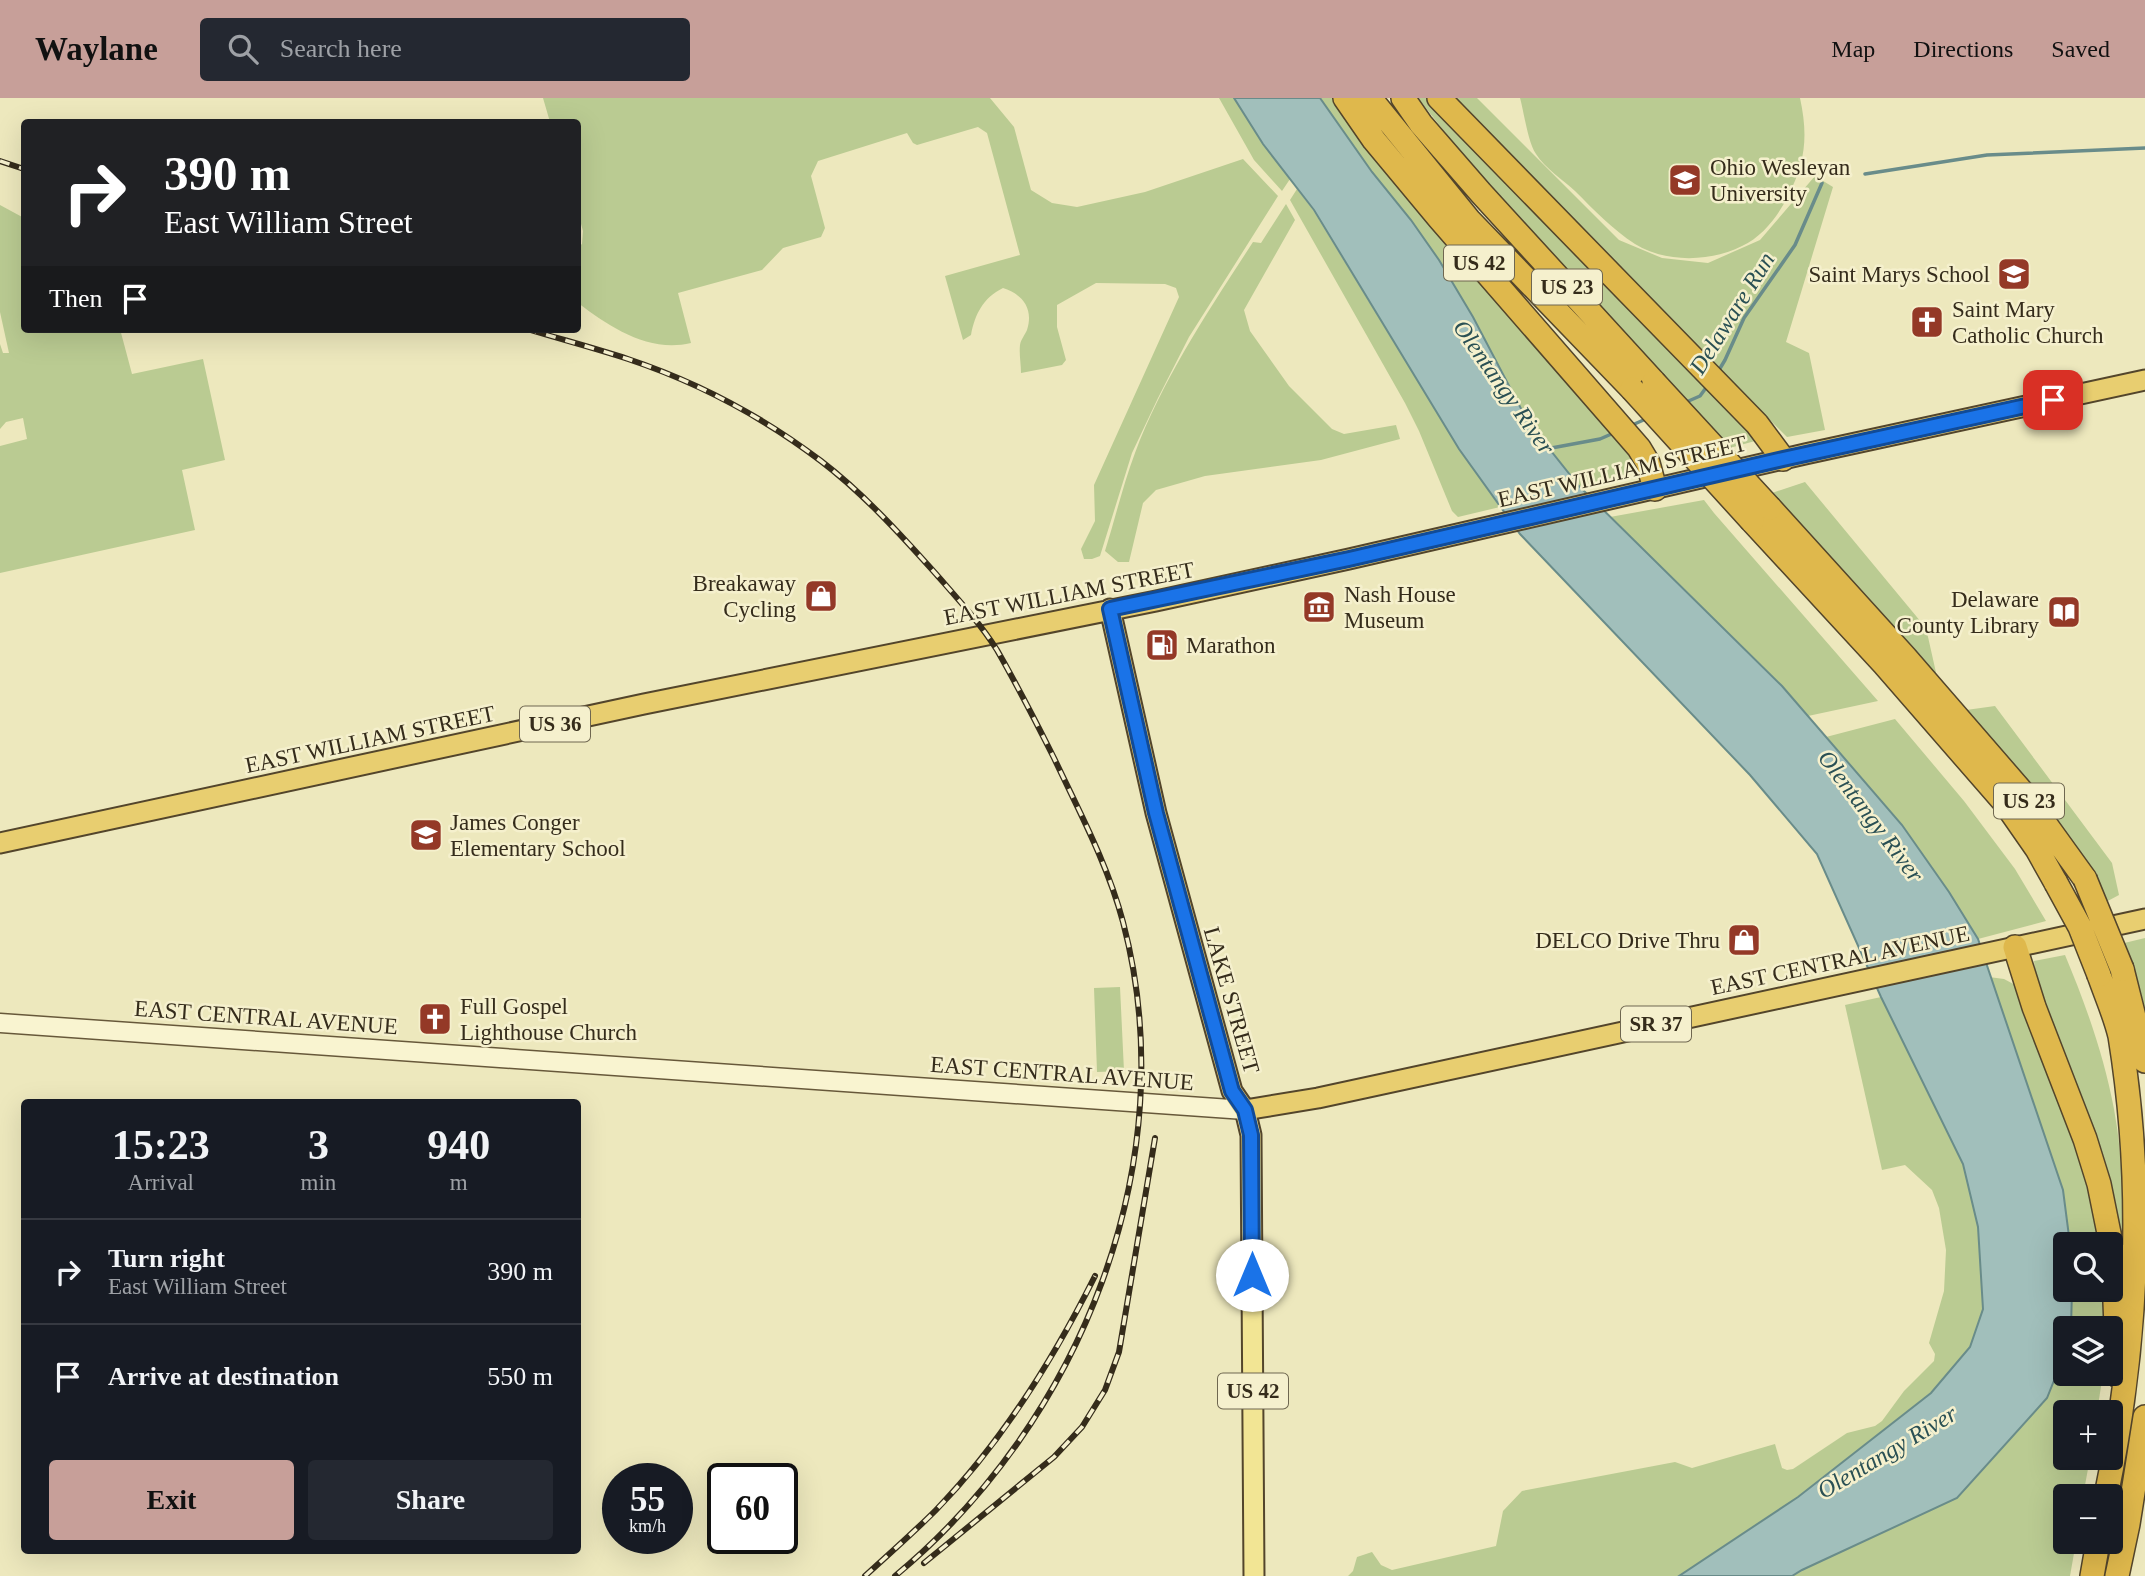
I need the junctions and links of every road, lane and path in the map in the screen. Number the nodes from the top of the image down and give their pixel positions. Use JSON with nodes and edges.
{"nodes":[{"id":1,"x":1345,"y":98,"type":"edge"},
{"id":2,"x":1370,"y":98,"type":"edge"},
{"id":3,"x":1403,"y":98,"type":"edge"},
{"id":4,"x":1439,"y":98,"type":"edge"},
{"id":5,"x":2145,"y":380,"type":"edge"},
{"id":6,"x":1783,"y":459,"type":"junction"},
{"id":7,"x":1655,"y":489,"type":"junction"},
{"id":8,"x":1761,"y":514,"type":"junction"},
{"id":9,"x":1110,"y":609,"type":"junction"},
{"id":10,"x":0,"y":843,"type":"edge"},
{"id":11,"x":2145,"y":919,"type":"edge"},
{"id":12,"x":2015,"y":947,"type":"junction"},
{"id":13,"x":0,"y":1023,"type":"edge"},
{"id":14,"x":2145,"y":1060,"type":"edge"},
{"id":15,"x":1245,"y":1110,"type":"junction"},
{"id":16,"x":2118,"y":1400,"type":"edge"},
{"id":17,"x":2123,"y":1416,"type":"edge"},
{"id":18,"x":2145,"y":1417,"type":"edge"},
{"id":19,"x":2145,"y":1483,"type":"edge"},
{"id":20,"x":2128,"y":1524,"type":"junction"},
{"id":21,"x":2096,"y":1554,"type":"edge"},
{"id":22,"x":1254,"y":1576,"type":"edge"},
{"id":23,"x":2092,"y":1576,"type":"edge"},
{"id":24,"x":2117,"y":1576,"type":"edge"}],
"edges":[{"from":1,"to":7,"type":"highway","number":"US 42"},
{"from":2,"to":8,"type":"highway","number":"US 23","bridge":true},
{"from":3,"to":8,"type":"highway","number":"US 23","bridge":true},
{"from":4,"to":6,"type":"highway"},
{"from":5,"to":6,"type":"highway","name":"EAST WILLIAM STREET","number":"US 36"},
{"from":6,"to":7,"type":"highway","name":"EAST WILLIAM STREET","number":"US 36"},
{"from":7,"to":9,"type":"highway","name":"EAST WILLIAM STREET","number":"US 36"},
{"from":8,"to":14,"type":"highway","number":"US 23","bridge":true},
{"from":8,"to":17,"type":"highway","number":"US 23","bridge":true},
{"from":9,"to":10,"type":"highway","name":"EAST WILLIAM STREET","number":"US 36"},
{"from":9,"to":15,"type":"highway","name":"LAKE STREET","number":"US 42"},
{"from":11,"to":12,"type":"highway","name":"EAST CENTRAL AVENUE","number":"SR 37"},
{"from":12,"to":15,"type":"highway","name":"EAST CENTRAL AVENUE","number":"SR 37"},
{"from":12,"to":16,"type":"highway"},
{"from":13,"to":15,"type":"main road","name":"EAST CENTRAL AVENUE","number":"SR 37"},
{"from":15,"to":22,"type":"main road","name":"LAKE STREET","number":"US 42"},
{"from":18,"to":20,"type":"highway"},
{"from":19,"to":20,"type":"highway"},
{"from":20,"to":24,"type":"highway"},
{"from":21,"to":23,"type":"highway"}]}
